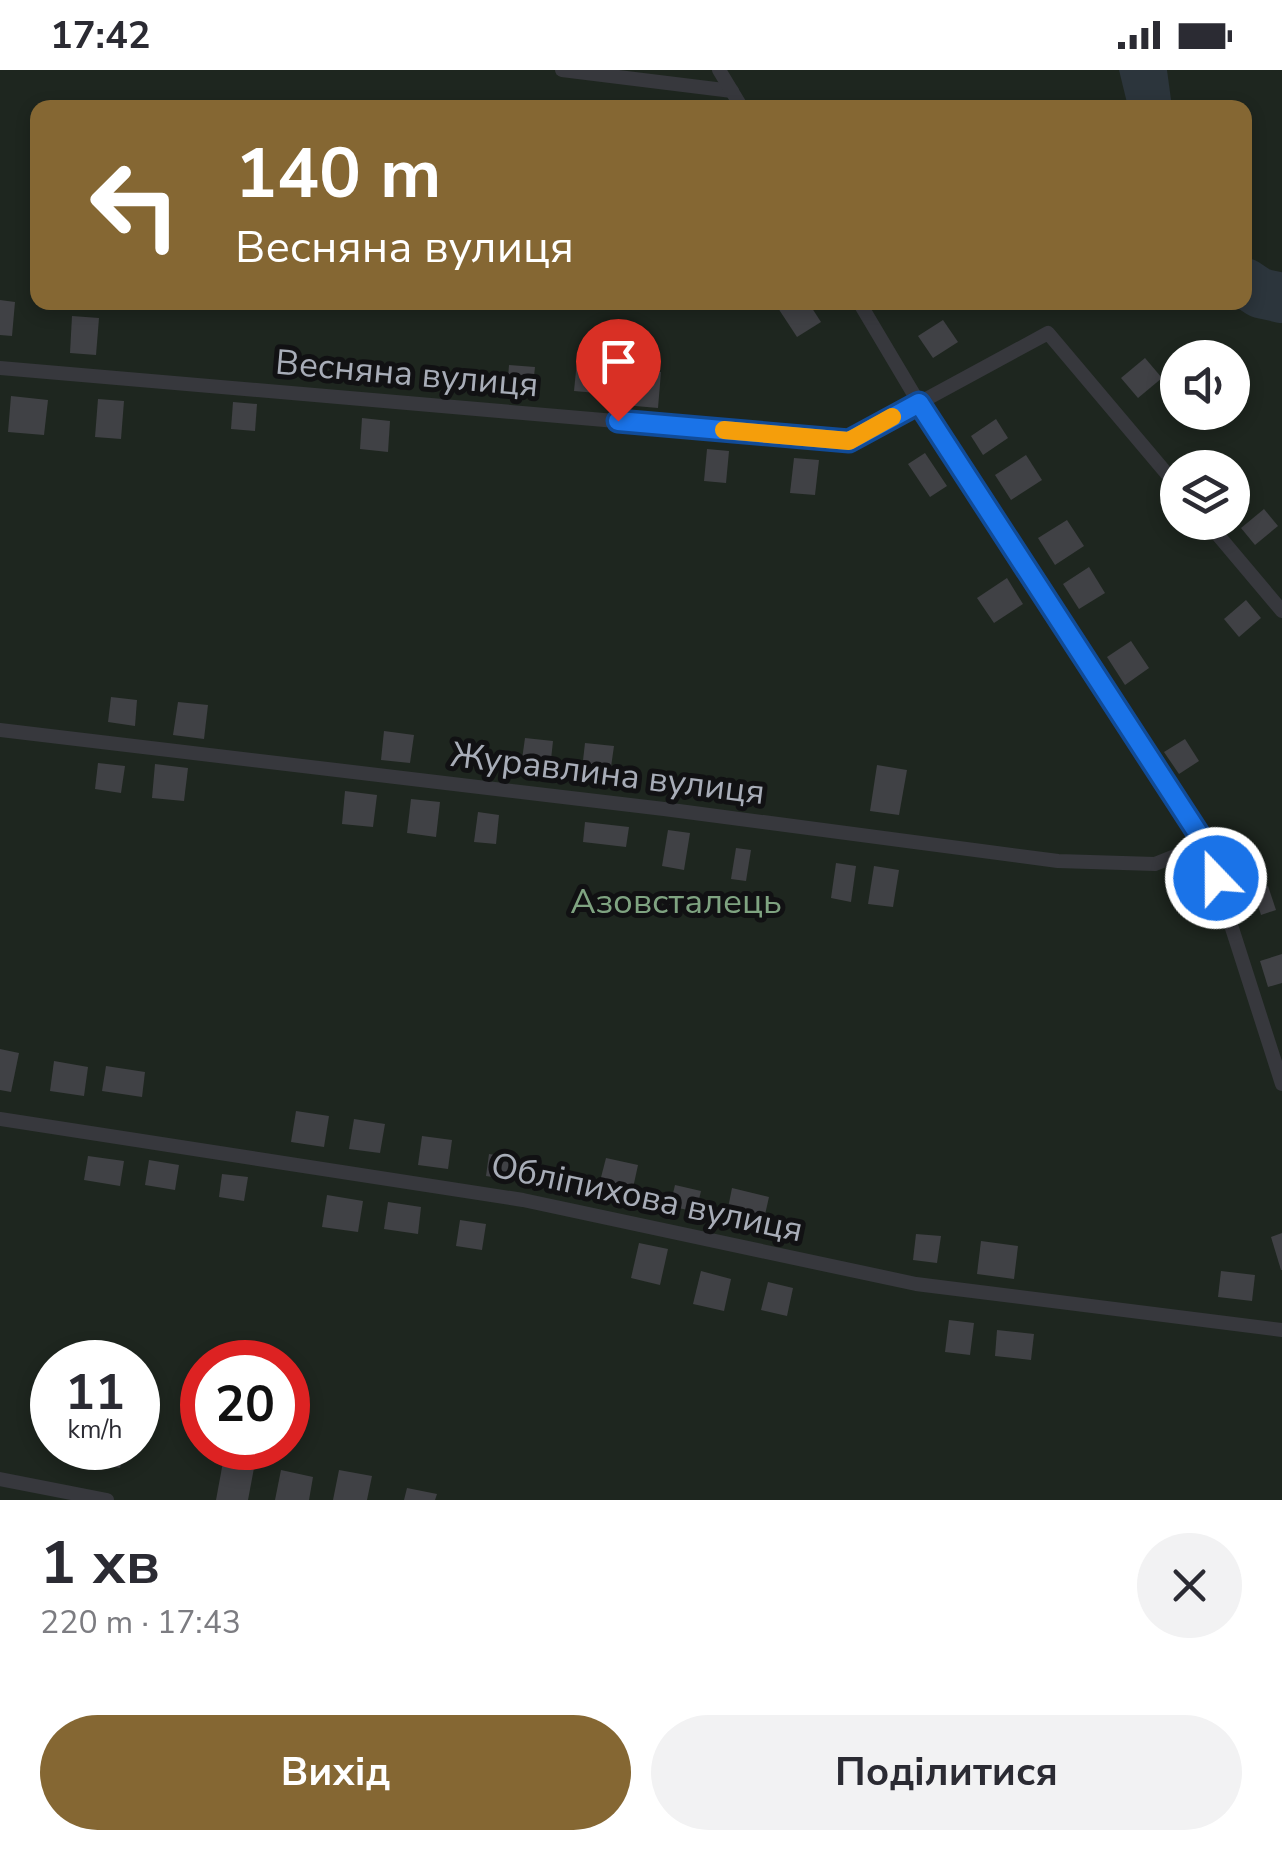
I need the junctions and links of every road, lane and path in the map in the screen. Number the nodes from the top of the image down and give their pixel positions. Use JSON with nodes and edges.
{"nodes":[{"id":1,"x":562,"y":70,"type":"edge"},
{"id":2,"x":719,"y":70,"type":"edge"},
{"id":3,"x":732,"y":91,"type":"junction"},
{"id":4,"x":737,"y":100,"type":"edge"},
{"id":5,"x":864,"y":310,"type":"edge"},
{"id":6,"x":0,"y":368,"type":"edge"},
{"id":7,"x":919,"y":403,"type":"junction"},
{"id":8,"x":1160,"y":466,"type":"edge"},
{"id":9,"x":1223,"y":540,"type":"edge"},
{"id":10,"x":1282,"y":611,"type":"edge"},
{"id":11,"x":0,"y":730,"type":"edge"},
{"id":12,"x":1205,"y":844,"type":"junction"},
{"id":13,"x":1282,"y":1084,"type":"edge"},
{"id":14,"x":0,"y":1119,"type":"edge"},
{"id":15,"x":1282,"y":1330,"type":"edge"},
{"id":16,"x":0,"y":1480,"type":"edge"},
{"id":17,"x":107,"y":1500,"type":"edge"}],
"edges":[{"from":1,"to":3,"type":"lane"},
{"from":2,"to":3,"type":"lane"},
{"from":3,"to":4,"type":"lane"},
{"from":5,"to":7,"type":"lane"},
{"from":6,"to":7,"type":"lane","name":"Весняна вулиця"},
{"from":7,"to":8,"type":"lane","name":"Весняна вулиця"},
{"from":7,"to":12,"type":"lane"},
{"from":9,"to":10,"type":"lane"},
{"from":11,"to":12,"type":"lane","name":"Журавлина вулиця"},
{"from":12,"to":13,"type":"lane"},
{"from":14,"to":15,"type":"lane","name":"Обліпихова вулиця"},
{"from":16,"to":17,"type":"lane"}]}
